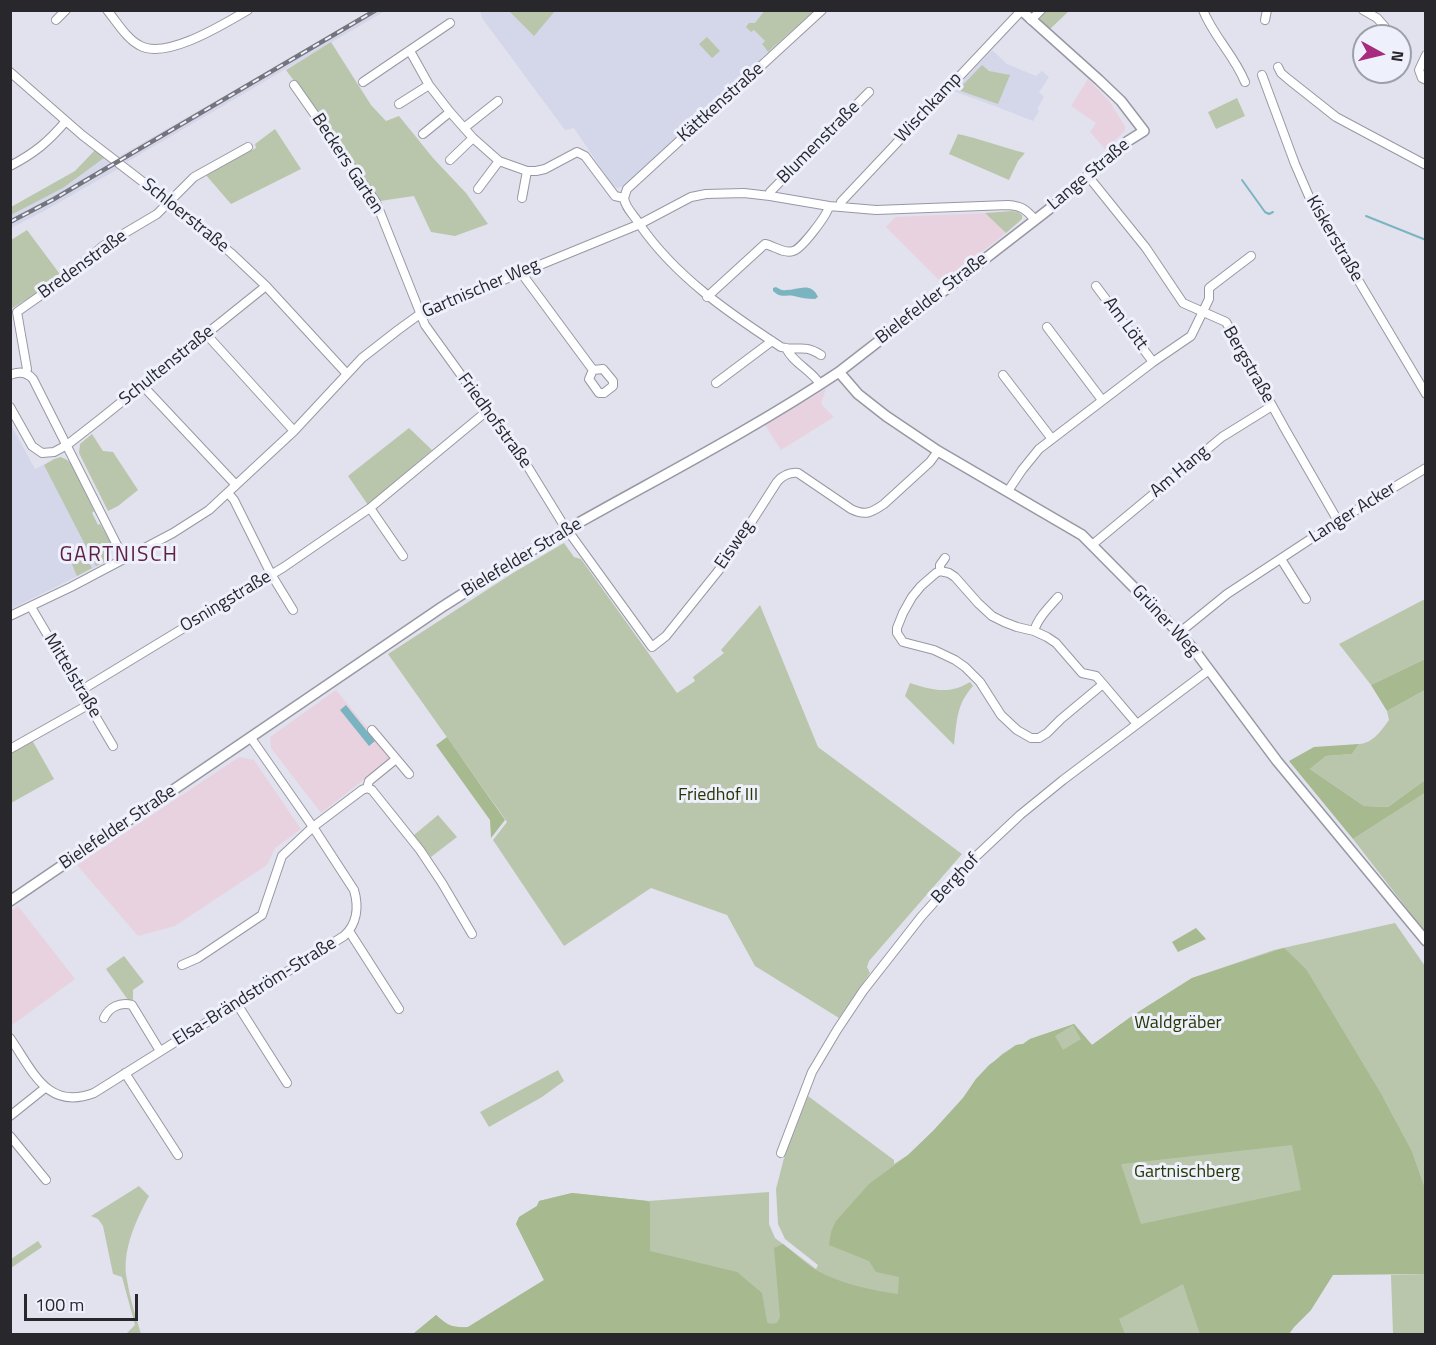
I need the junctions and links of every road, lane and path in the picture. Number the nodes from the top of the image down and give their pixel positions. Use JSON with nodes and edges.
{"nodes":[{"id":1,"x":66,"y":10,"type":"edge"},
{"id":2,"x":107,"y":10,"type":"edge"},
{"id":3,"x":248,"y":10,"type":"edge"},
{"id":4,"x":822,"y":10,"type":"edge"},
{"id":5,"x":1041,"y":10,"type":"edge"},
{"id":6,"x":1203,"y":10,"type":"edge"},
{"id":7,"x":1267,"y":10,"type":"edge"},
{"id":8,"x":1363,"y":10,"type":"edge"},
{"id":9,"x":1021,"y":11,"type":"edge"},
{"id":10,"x":56,"y":20,"type":"dead end"},
{"id":11,"x":1031,"y":20,"type":"junction"},
{"id":12,"x":1265,"y":20,"type":"dead end"},
{"id":13,"x":450,"y":23,"type":"dead end"},
{"id":14,"x":1382,"y":24,"type":"edge"},
{"id":15,"x":410,"y":51,"type":"junction"},
{"id":16,"x":1425,"y":55,"type":"edge"},
{"id":17,"x":1278,"y":67,"type":"dead end"},
{"id":18,"x":10,"y":72,"type":"edge"},
{"id":19,"x":1262,"y":75,"type":"dead end"},
{"id":20,"x":1425,"y":80,"type":"edge"},
{"id":21,"x":363,"y":82,"type":"dead end"},
{"id":22,"x":1245,"y":82,"type":"dead end"},
{"id":23,"x":294,"y":85,"type":"dead end"},
{"id":24,"x":429,"y":85,"type":"junction"},
{"id":25,"x":869,"y":92,"type":"dead end"},
{"id":26,"x":498,"y":101,"type":"dead end"},
{"id":27,"x":399,"y":105,"type":"dead end"},
{"id":28,"x":450,"y":112,"type":"junction"},
{"id":29,"x":66,"y":121,"type":"junction"},
{"id":30,"x":464,"y":128,"type":"junction"},
{"id":31,"x":423,"y":134,"type":"dead end"},
{"id":32,"x":473,"y":138,"type":"junction"},
{"id":33,"x":248,"y":147,"type":"dead end"},
{"id":34,"x":450,"y":160,"type":"dead end"},
{"id":35,"x":499,"y":161,"type":"junction"},
{"id":36,"x":1425,"y":165,"type":"edge"},
{"id":37,"x":10,"y":166,"type":"edge"},
{"id":38,"x":527,"y":171,"type":"junction"},
{"id":39,"x":1088,"y":176,"type":"junction"},
{"id":40,"x":478,"y":189,"type":"dead end"},
{"id":41,"x":770,"y":196,"type":"junction"},
{"id":42,"x":522,"y":198,"type":"dead end"},
{"id":43,"x":624,"y":198,"type":"junction"},
{"id":44,"x":169,"y":201,"type":"junction"},
{"id":45,"x":829,"y":206,"type":"junction"},
{"id":46,"x":840,"y":207,"type":"junction"},
{"id":47,"x":1034,"y":219,"type":"junction"},
{"id":48,"x":640,"y":224,"type":"junction"},
{"id":49,"x":1251,"y":256,"type":"dead end"},
{"id":50,"x":522,"y":272,"type":"junction"},
{"id":51,"x":266,"y":286,"type":"junction"},
{"id":52,"x":1096,"y":286,"type":"dead end"},
{"id":53,"x":707,"y":297,"type":"junction"},
{"id":54,"x":1203,"y":312,"type":"junction"},
{"id":55,"x":420,"y":314,"type":"junction"},
{"id":56,"x":1047,"y":327,"type":"dead end"},
{"id":57,"x":206,"y":334,"type":"junction"},
{"id":58,"x":772,"y":341,"type":"junction"},
{"id":59,"x":786,"y":348,"type":"junction"},
{"id":60,"x":821,"y":355,"type":"dead end"},
{"id":61,"x":1153,"y":362,"type":"junction"},
{"id":62,"x":593,"y":370,"type":"dead end"},
{"id":63,"x":839,"y":372,"type":"junction"},
{"id":64,"x":26,"y":373,"type":"junction"},
{"id":65,"x":346,"y":374,"type":"junction"},
{"id":66,"x":10,"y":375,"type":"edge"},
{"id":67,"x":1003,"y":375,"type":"dead end"},
{"id":68,"x":716,"y":383,"type":"dead end"},
{"id":69,"x":820,"y":384,"type":"junction"},
{"id":70,"x":143,"y":386,"type":"junction"},
{"id":71,"x":1425,"y":394,"type":"edge"},
{"id":72,"x":1102,"y":400,"type":"junction"},
{"id":73,"x":1272,"y":406,"type":"junction"},
{"id":74,"x":10,"y":407,"type":"edge"},
{"id":75,"x":487,"y":411,"type":"junction"},
{"id":76,"x":294,"y":431,"type":"junction"},
{"id":77,"x":1052,"y":439,"type":"junction"},
{"id":78,"x":67,"y":445,"type":"junction"},
{"id":79,"x":938,"y":451,"type":"junction"},
{"id":80,"x":1425,"y":468,"type":"edge"},
{"id":81,"x":236,"y":485,"type":"junction"},
{"id":82,"x":1008,"y":491,"type":"junction"},
{"id":83,"x":228,"y":493,"type":"junction"},
{"id":84,"x":370,"y":508,"type":"junction"},
{"id":85,"x":1338,"y":521,"type":"junction"},
{"id":86,"x":567,"y":530,"type":"junction"},
{"id":87,"x":1092,"y":545,"type":"junction"},
{"id":88,"x":403,"y":556,"type":"dead end"},
{"id":89,"x":945,"y":558,"type":"dead end"},
{"id":90,"x":124,"y":559,"type":"junction"},
{"id":91,"x":1281,"y":559,"type":"junction"},
{"id":92,"x":940,"y":571,"type":"junction"},
{"id":93,"x":272,"y":574,"type":"junction"},
{"id":94,"x":1058,"y":597,"type":"dead end"},
{"id":95,"x":1306,"y":599,"type":"dead end"},
{"id":96,"x":31,"y":607,"type":"junction"},
{"id":97,"x":293,"y":610,"type":"dead end"},
{"id":98,"x":10,"y":616,"type":"edge"},
{"id":99,"x":1034,"y":631,"type":"junction"},
{"id":100,"x":1179,"y":633,"type":"junction"},
{"id":101,"x":1209,"y":670,"type":"junction"},
{"id":102,"x":1103,"y":684,"type":"junction"},
{"id":103,"x":80,"y":692,"type":"junction"},
{"id":104,"x":88,"y":705,"type":"junction"},
{"id":105,"x":1137,"y":724,"type":"junction"},
{"id":106,"x":372,"y":729,"type":"dead end"},
{"id":107,"x":251,"y":738,"type":"junction"},
{"id":108,"x":113,"y":746,"type":"dead end"},
{"id":109,"x":10,"y":748,"type":"edge"},
{"id":110,"x":396,"y":759,"type":"junction"},
{"id":111,"x":409,"y":774,"type":"dead end"},
{"id":112,"x":367,"y":788,"type":"junction"},
{"id":113,"x":313,"y":827,"type":"junction"},
{"id":114,"x":10,"y":901,"type":"edge"},
{"id":115,"x":349,"y":932,"type":"junction"},
{"id":116,"x":472,"y":934,"type":"dead end"},
{"id":117,"x":1425,"y":941,"type":"edge"},
{"id":118,"x":182,"y":965,"type":"dead end"},
{"id":119,"x":237,"y":1004,"type":"junction"},
{"id":120,"x":399,"y":1009,"type":"dead end"},
{"id":121,"x":104,"y":1018,"type":"dead end"},
{"id":122,"x":10,"y":1038,"type":"edge"},
{"id":123,"x":160,"y":1051,"type":"junction"},
{"id":124,"x":125,"y":1073,"type":"junction"},
{"id":125,"x":287,"y":1083,"type":"dead end"},
{"id":126,"x":45,"y":1088,"type":"junction"},
{"id":127,"x":10,"y":1116,"type":"edge"},
{"id":128,"x":10,"y":1136,"type":"edge"},
{"id":129,"x":781,"y":1153,"type":"dead end"},
{"id":130,"x":178,"y":1155,"type":"dead end"},
{"id":131,"x":46,"y":1180,"type":"dead end"}],
"edges":[{"from":1,"to":10,"type":"street"},
{"from":2,"to":3,"type":"street"},
{"from":4,"to":43,"type":"street","name":"Kättkenstraße"},
{"from":5,"to":11,"type":"street"},
{"from":6,"to":22,"type":"street"},
{"from":7,"to":12,"type":"street"},
{"from":8,"to":14,"type":"street"},
{"from":9,"to":11,"type":"street"},
{"from":9,"to":46,"type":"street","name":"Wischkamp"},
{"from":11,"to":39,"type":"street","name":"Lange Straße"},
{"from":13,"to":15,"type":"street"},
{"from":15,"to":21,"type":"street"},
{"from":15,"to":24,"type":"street"},
{"from":16,"to":20,"type":"street"},
{"from":17,"to":36,"type":"street"},
{"from":18,"to":29,"type":"street","name":"Schloerstraße"},
{"from":19,"to":71,"type":"street","name":"Kiskerstraße"},
{"from":23,"to":55,"type":"street","name":"Beckers Garten"},
{"from":24,"to":27,"type":"street"},
{"from":24,"to":28,"type":"street"},
{"from":25,"to":41,"type":"street","name":"Blumenstraße"},
{"from":26,"to":30,"type":"street"},
{"from":28,"to":30,"type":"street"},
{"from":28,"to":31,"type":"street"},
{"from":29,"to":37,"type":"street"},
{"from":29,"to":44,"type":"street","name":"Schloerstraße"},
{"from":30,"to":32,"type":"street"},
{"from":32,"to":34,"type":"street"},
{"from":32,"to":35,"type":"street"},
{"from":33,"to":44,"type":"street"},
{"from":35,"to":38,"type":"street"},
{"from":35,"to":40,"type":"street"},
{"from":38,"to":42,"type":"street"},
{"from":38,"to":43,"type":"street"},
{"from":39,"to":47,"type":"street","name":"Lange Straße"},
{"from":39,"to":54,"type":"street","name":"Bergstraße"},
{"from":41,"to":45,"type":"street","name":"Gartnischer Weg"},
{"from":41,"to":48,"type":"street","name":"Gartnischer Weg"},
{"from":43,"to":48,"type":"street"},
{"from":44,"to":51,"type":"street","name":"Schloerstraße"},
{"from":44,"to":64,"type":"street","name":"Bredenstraße"},
{"from":45,"to":46,"type":"street","name":"Gartnischer Weg"},
{"from":45,"to":53,"type":"street"},
{"from":46,"to":47,"type":"street","name":"Gartnischer Weg"},
{"from":47,"to":63,"type":"street","name":"Bielefelder Straße"},
{"from":48,"to":50,"type":"street","name":"Gartnischer Weg"},
{"from":48,"to":53,"type":"street"},
{"from":49,"to":54,"type":"street","name":"Am Lött"},
{"from":50,"to":55,"type":"street","name":"Gartnischer Weg"},
{"from":50,"to":62,"type":"street"},
{"from":51,"to":57,"type":"street","name":"Schultenstraße"},
{"from":51,"to":65,"type":"street","name":"Schloerstraße"},
{"from":52,"to":61,"type":"street","name":"Am Lött"},
{"from":53,"to":58,"type":"street"},
{"from":54,"to":61,"type":"street","name":"Am Lött"},
{"from":54,"to":73,"type":"street","name":"Bergstraße"},
{"from":55,"to":65,"type":"street","name":"Gartnischer Weg"},
{"from":55,"to":75,"type":"street","name":"Friedhofstraße"},
{"from":56,"to":72,"type":"street"},
{"from":57,"to":70,"type":"street","name":"Schultenstraße"},
{"from":57,"to":76,"type":"street"},
{"from":58,"to":59,"type":"street"},
{"from":58,"to":68,"type":"street"},
{"from":59,"to":60,"type":"street"},
{"from":59,"to":69,"type":"street"},
{"from":61,"to":72,"type":"street","name":"Am Lött"},
{"from":63,"to":69,"type":"street","name":"Bielefelder Straße"},
{"from":63,"to":79,"type":"street","name":"Grüner Weg"},
{"from":64,"to":66,"type":"street"},
{"from":64,"to":78,"type":"street","name":"Bredenstraße"},
{"from":65,"to":76,"type":"street","name":"Gartnischer Weg"},
{"from":67,"to":77,"type":"street"},
{"from":69,"to":86,"type":"street","name":"Bielefelder Straße"},
{"from":70,"to":78,"type":"street","name":"Schultenstraße"},
{"from":70,"to":81,"type":"street"},
{"from":72,"to":77,"type":"street","name":"Am Lött"},
{"from":73,"to":85,"type":"street","name":"Bergstraße"},
{"from":73,"to":87,"type":"street","name":"Am Hang"},
{"from":74,"to":78,"type":"street"},
{"from":75,"to":84,"type":"street","name":"Osningstraße"},
{"from":75,"to":86,"type":"street","name":"Friedhofstraße"},
{"from":76,"to":81,"type":"street","name":"Gartnischer Weg"},
{"from":77,"to":82,"type":"street","name":"Am Lött"},
{"from":78,"to":90,"type":"street","name":"Bredenstraße"},
{"from":79,"to":82,"type":"street","name":"Grüner Weg"},
{"from":79,"to":86,"type":"street","name":"Eisweg"},
{"from":80,"to":85,"type":"street","name":"Langer Acker"},
{"from":81,"to":83,"type":"street","name":"Gartnischer Weg"},
{"from":82,"to":87,"type":"street","name":"Grüner Weg"},
{"from":83,"to":90,"type":"street","name":"Gartnischer Weg"},
{"from":83,"to":93,"type":"street"},
{"from":84,"to":88,"type":"street"},
{"from":84,"to":93,"type":"street","name":"Osningstraße"},
{"from":85,"to":91,"type":"street","name":"Langer Acker"},
{"from":86,"to":107,"type":"street","name":"Bielefelder Straße"},
{"from":87,"to":100,"type":"street","name":"Grüner Weg"},
{"from":89,"to":92,"type":"street"},
{"from":90,"to":96,"type":"street","name":"Gartnischer Weg"},
{"from":91,"to":95,"type":"street"},
{"from":91,"to":100,"type":"street","name":"Langer Acker"},
{"from":92,"to":99,"type":"street"},
{"from":92,"to":102,"type":"street"},
{"from":93,"to":97,"type":"street"},
{"from":93,"to":103,"type":"street","name":"Osningstraße"},
{"from":94,"to":99,"type":"street"},
{"from":96,"to":98,"type":"street","name":"Gartnischer Weg"},
{"from":96,"to":103,"type":"street","name":"Mittelstraße"},
{"from":99,"to":102,"type":"street"},
{"from":100,"to":101,"type":"street","name":"Grüner Weg"},
{"from":101,"to":105,"type":"street","name":"Berghof"},
{"from":101,"to":117,"type":"street","name":"Grüner Weg"},
{"from":102,"to":105,"type":"street"},
{"from":103,"to":104,"type":"street","name":"Mittelstraße"},
{"from":104,"to":108,"type":"street","name":"Mittelstraße"},
{"from":104,"to":109,"type":"street"},
{"from":105,"to":129,"type":"street","name":"Berghof"},
{"from":106,"to":110,"type":"street"},
{"from":107,"to":113,"type":"street","name":"Elsa-Brändström-Straße"},
{"from":107,"to":114,"type":"street","name":"Bielefelder Straße"},
{"from":110,"to":111,"type":"street"},
{"from":110,"to":112,"type":"street"},
{"from":112,"to":113,"type":"street"},
{"from":112,"to":116,"type":"street"},
{"from":113,"to":115,"type":"street","name":"Elsa-Brändström-Straße"},
{"from":113,"to":118,"type":"street"},
{"from":115,"to":119,"type":"street","name":"Elsa-Brändström-Straße"},
{"from":115,"to":120,"type":"street"},
{"from":119,"to":123,"type":"street","name":"Elsa-Brändström-Straße"},
{"from":119,"to":125,"type":"street"},
{"from":121,"to":123,"type":"street"},
{"from":122,"to":126,"type":"street"},
{"from":123,"to":124,"type":"street","name":"Elsa-Brändström-Straße"},
{"from":124,"to":126,"type":"street","name":"Elsa-Brändström-Straße"},
{"from":124,"to":130,"type":"street"},
{"from":126,"to":127,"type":"street"},
{"from":128,"to":131,"type":"street"}]}
